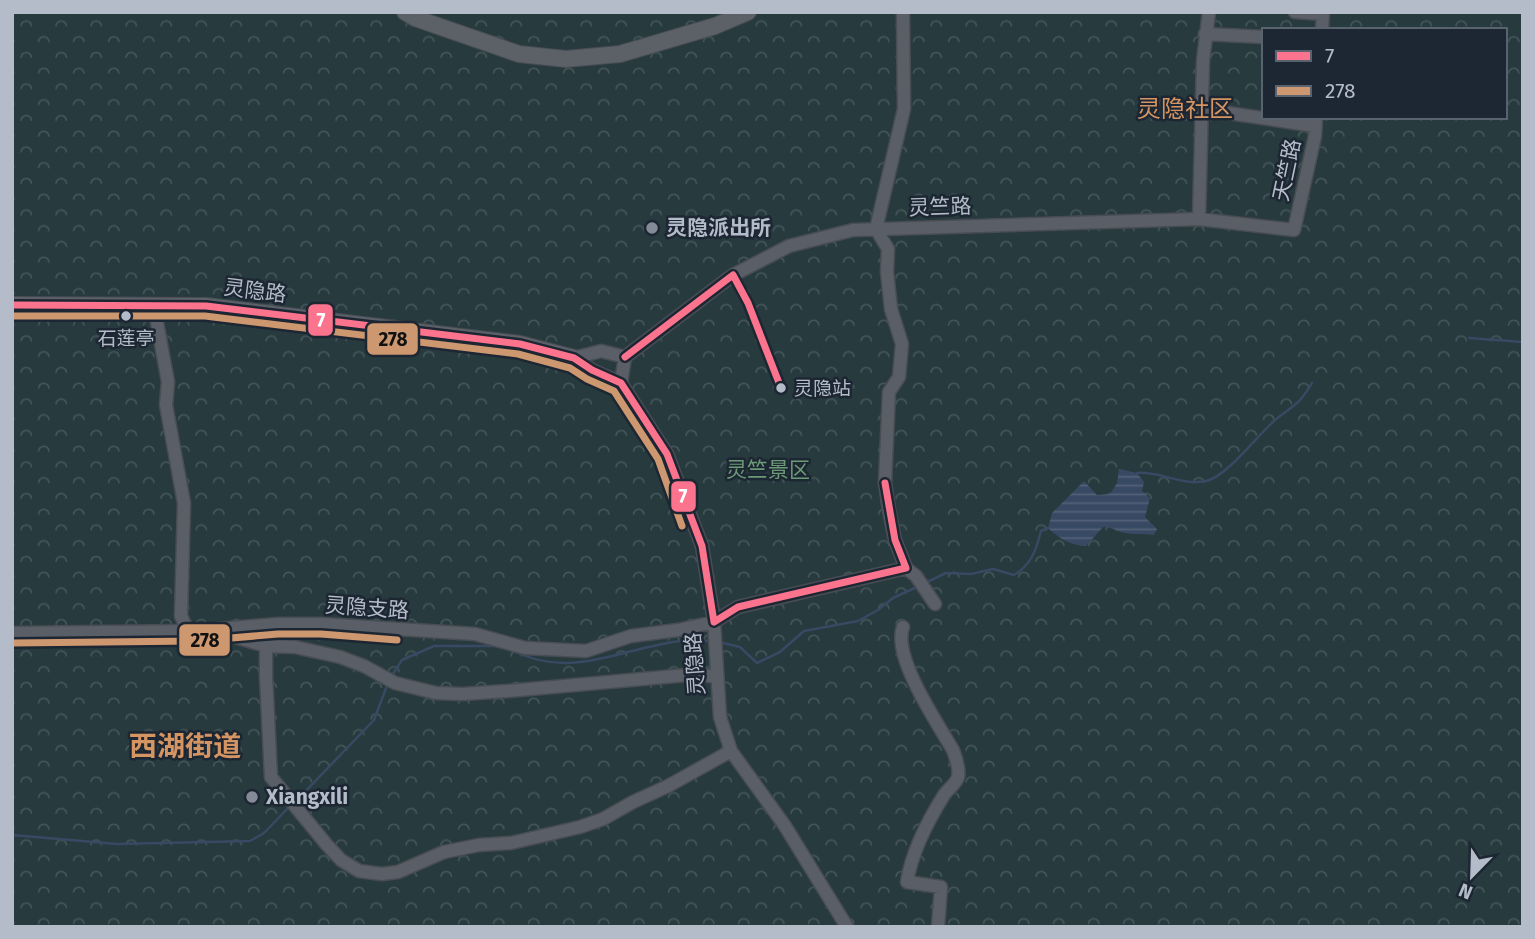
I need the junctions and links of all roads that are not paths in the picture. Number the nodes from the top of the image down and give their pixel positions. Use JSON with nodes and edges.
{"nodes":[{"id":1,"x":405,"y":12,"type":"edge"},
{"id":2,"x":748,"y":12,"type":"edge"},
{"id":3,"x":903,"y":12,"type":"edge"},
{"id":4,"x":1209,"y":12,"type":"edge"},
{"id":5,"x":1295,"y":12,"type":"edge"},
{"id":6,"x":1322,"y":13,"type":"edge"},
{"id":7,"x":1205,"y":34,"type":"junction"},
{"id":8,"x":1262,"y":37,"type":"edge"},
{"id":9,"x":1202,"y":109,"type":"junction"},
{"id":10,"x":1262,"y":115,"type":"edge"},
{"id":11,"x":1297,"y":119,"type":"edge"},
{"id":12,"x":1316,"y":121,"type":"edge"},
{"id":13,"x":1199,"y":219,"type":"junction"},
{"id":14,"x":876,"y":229,"type":"junction"},
{"id":15,"x":1294,"y":230,"type":"joint"},
{"id":16,"x":12,"y":305,"type":"edge"},
{"id":17,"x":154,"y":306,"type":"junction"},
{"id":18,"x":625,"y":357,"type":"junction"},
{"id":19,"x":574,"y":358,"type":"junction"},
{"id":20,"x":621,"y":383,"type":"junction"},
{"id":21,"x":906,"y":568,"type":"junction"},
{"id":22,"x":934,"y":604,"type":"dead end"},
{"id":23,"x":714,"y":625,"type":"junction"},
{"id":24,"x":903,"y":627,"type":"dead end"},
{"id":25,"x":221,"y":629,"type":"junction"},
{"id":26,"x":188,"y":631,"type":"junction"},
{"id":27,"x":12,"y":633,"type":"edge"},
{"id":28,"x":266,"y":646,"type":"junction"},
{"id":29,"x":717,"y":677,"type":"junction"},
{"id":30,"x":732,"y":751,"type":"junction"},
{"id":31,"x":847,"y":927,"type":"edge"},
{"id":32,"x":938,"y":927,"type":"edge"}],
"edges":[{"from":1,"to":2,"type":"main road"},
{"from":3,"to":14,"type":"street"},
{"from":4,"to":7,"type":"street"},
{"from":5,"to":6,"type":"street"},
{"from":7,"to":8,"type":"street"},
{"from":7,"to":9,"type":"street"},
{"from":9,"to":10,"type":"street"},
{"from":9,"to":13,"type":"street"},
{"from":11,"to":12,"type":"street"},
{"from":12,"to":15,"type":"street","name":"天竺路"},
{"from":13,"to":14,"type":"street","name":"灵竺路"},
{"from":13,"to":15,"type":"street","name":"灵竺路"},
{"from":14,"to":18,"type":"street","name":"灵竺路"},
{"from":14,"to":21,"type":"street"},
{"from":16,"to":17,"type":"main road","name":"灵隐路"},
{"from":17,"to":19,"type":"main road","name":"灵隐路"},
{"from":17,"to":26,"type":"street"},
{"from":18,"to":19,"type":"street"},
{"from":18,"to":20,"type":"street"},
{"from":19,"to":20,"type":"street"},
{"from":20,"to":23,"type":"street","name":"灵隐路"},
{"from":21,"to":22,"type":"street"},
{"from":21,"to":23,"type":"street","name":"灵隐支路"},
{"from":23,"to":25,"type":"street","name":"灵隐支路"},
{"from":23,"to":29,"type":"street","name":"灵隐路"},
{"from":24,"to":32,"type":"street"},
{"from":25,"to":26,"type":"street","name":"灵隐支路"},
{"from":25,"to":28,"type":"street"},
{"from":26,"to":27,"type":"street","name":"灵隐支路"},
{"from":28,"to":29,"type":"street"},
{"from":28,"to":30,"type":"street"},
{"from":29,"to":30,"type":"street","name":"灵隐路"},
{"from":30,"to":31,"type":"street","name":"灵隐路"}]}
